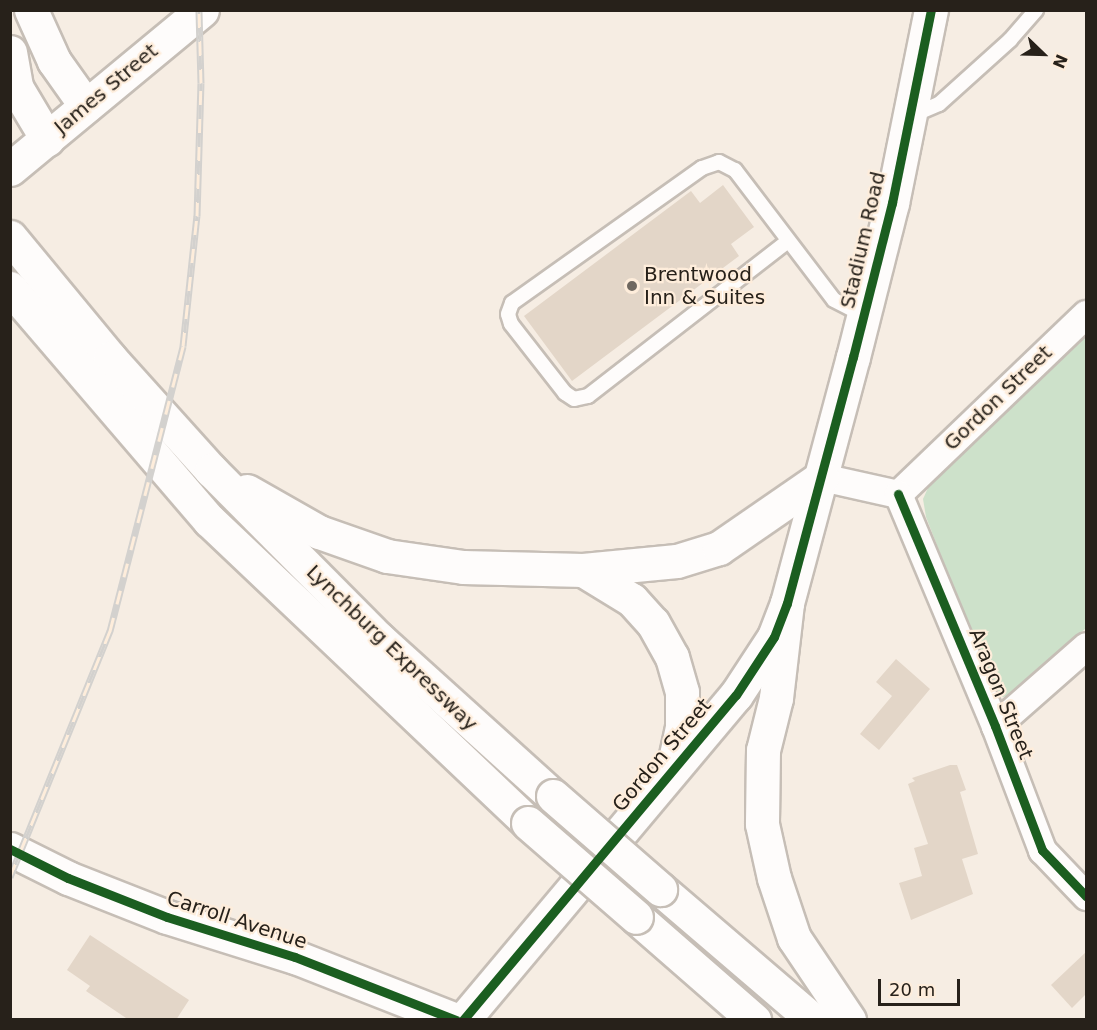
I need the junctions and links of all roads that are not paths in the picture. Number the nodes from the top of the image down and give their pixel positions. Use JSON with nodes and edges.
{"nodes":[{"id":1,"x":31,"y":10,"type":"edge"},
{"id":2,"x":202,"y":10,"type":"edge"},
{"id":3,"x":931,"y":10,"type":"edge"},
{"id":4,"x":1036,"y":10,"type":"edge"},
{"id":5,"x":10,"y":52,"type":"edge"},
{"id":6,"x":86,"y":106,"type":"junction"},
{"id":7,"x":910,"y":117,"type":"junction"},
{"id":8,"x":47,"y":139,"type":"junction"},
{"id":9,"x":10,"y":169,"type":"edge"},
{"id":10,"x":12,"y":239,"type":"edge"},
{"id":11,"x":788,"y":241,"type":"junction"},
{"id":12,"x":10,"y":288,"type":"edge"},
{"id":13,"x":1086,"y":314,"type":"edge"},
{"id":14,"x":864,"y":315,"type":"junction"},
{"id":15,"x":211,"y":470,"type":"junction"},
{"id":16,"x":822,"y":477,"type":"junction"},
{"id":17,"x":898,"y":494,"type":"junction"},
{"id":18,"x":583,"y":570,"type":"junction"},
{"id":19,"x":788,"y":603,"type":"junction"},
{"id":20,"x":1086,"y":646,"type":"edge"},
{"id":21,"x":995,"y":726,"type":"junction"},
{"id":22,"x":673,"y":769,"type":"junction"},
{"id":23,"x":10,"y":849,"type":"edge"},
{"id":24,"x":1086,"y":896,"type":"edge"},
{"id":25,"x":456,"y":1020,"type":"edge"},
{"id":26,"x":463,"y":1020,"type":"edge"},
{"id":27,"x":754,"y":1020,"type":"edge"},
{"id":28,"x":813,"y":1020,"type":"edge"},
{"id":29,"x":849,"y":1020,"type":"edge"}],
"edges":[{"from":1,"to":6,"type":"main road"},
{"from":2,"to":6,"type":"main road","name":"James Street"},
{"from":3,"to":7,"type":"main road","name":"Stadium Road"},
{"from":4,"to":7,"type":"lane"},
{"from":5,"to":8,"type":"main road"},
{"from":6,"to":8,"type":"main road","name":"James Street"},
{"from":7,"to":14,"type":"main road","name":"Stadium Road"},
{"from":8,"to":9,"type":"main road","name":"James Street"},
{"from":10,"to":15,"type":"main road","name":"Lynchburg Expressway"},
{"from":11,"to":11,"type":"lane"},
{"from":11,"to":14,"type":"lane"},
{"from":12,"to":27,"type":"main road","name":"Lynchburg Expressway","bridge":true},
{"from":13,"to":17,"type":"street","name":"Gordon Street"},
{"from":14,"to":16,"type":"main road","name":"Stadium Road"},
{"from":15,"to":18,"type":"main road"},
{"from":15,"to":28,"type":"main road","name":"Lynchburg Expressway","bridge":true},
{"from":16,"to":17,"type":"street"},
{"from":16,"to":18,"type":"main road"},
{"from":16,"to":19,"type":"main road","name":"Gordon Street"},
{"from":17,"to":21,"type":"street","name":"Aragon Street"},
{"from":18,"to":22,"type":"main road"},
{"from":19,"to":22,"type":"main road","name":"Gordon Street"},
{"from":19,"to":29,"type":"main road"},
{"from":20,"to":21,"type":"street"},
{"from":21,"to":24,"type":"street","name":"Aragon Street"},
{"from":22,"to":26,"type":"main road","name":"Gordon Street"},
{"from":23,"to":25,"type":"main road","name":"Carroll Avenue"}]}
